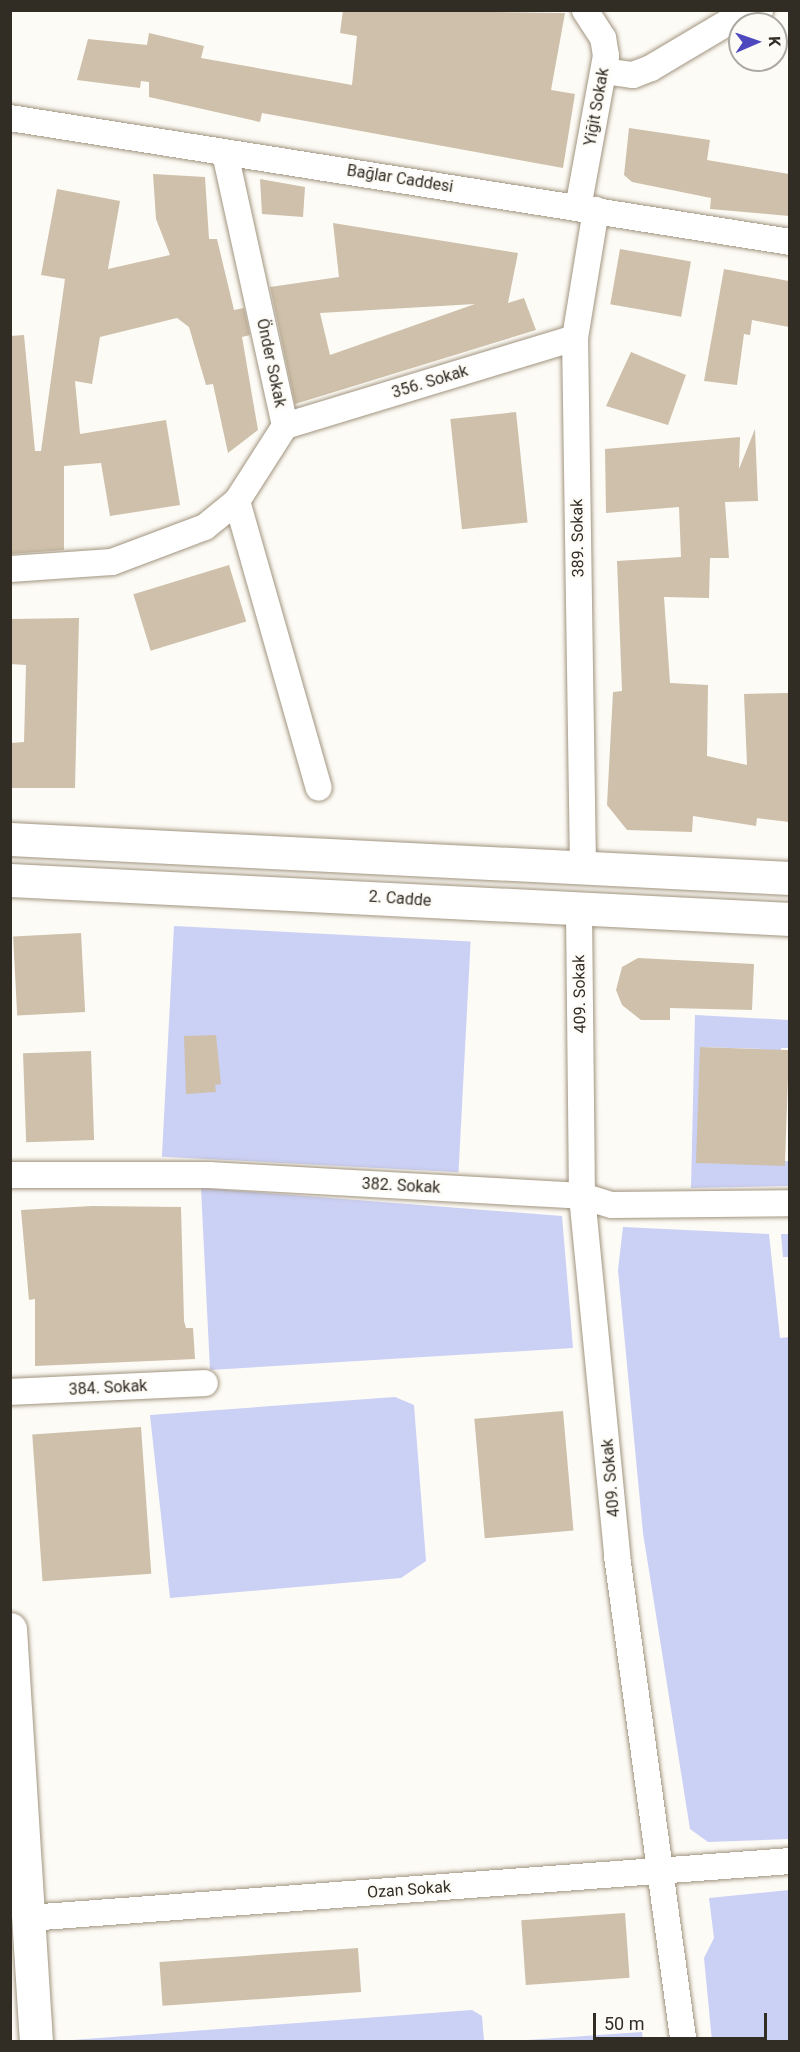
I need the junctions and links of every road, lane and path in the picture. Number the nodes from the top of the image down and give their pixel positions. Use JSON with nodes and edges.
{"nodes":[{"id":1,"x":585,"y":10,"type":"edge"},
{"id":2,"x":760,"y":10,"type":"edge"},
{"id":3,"x":604,"y":71,"type":"junction"},
{"id":4,"x":10,"y":118,"type":"edge"},
{"id":5,"x":225,"y":152,"type":"junction"},
{"id":6,"x":587,"y":209,"type":"junction"},
{"id":7,"x":789,"y":242,"type":"edge"},
{"id":8,"x":575,"y":338,"type":"junction"},
{"id":9,"x":285,"y":426,"type":"junction"},
{"id":10,"x":237,"y":501,"type":"junction"},
{"id":11,"x":10,"y":569,"type":"edge"},
{"id":12,"x":319,"y":788,"type":"dead end"},
{"id":13,"x":10,"y":839,"type":"edge"},
{"id":14,"x":583,"y":868,"type":"junction"},
{"id":15,"x":789,"y":878,"type":"edge"},
{"id":16,"x":10,"y":880,"type":"edge"},
{"id":17,"x":579,"y":912,"type":"junction"},
{"id":18,"x":789,"y":919,"type":"edge"},
{"id":19,"x":10,"y":1175,"type":"edge"},
{"id":20,"x":582,"y":1196,"type":"junction"},
{"id":21,"x":789,"y":1203,"type":"edge"},
{"id":22,"x":205,"y":1383,"type":"dead end"},
{"id":23,"x":10,"y":1392,"type":"edge"},
{"id":24,"x":10,"y":1629,"type":"edge"},
{"id":25,"x":789,"y":1862,"type":"edge"},
{"id":26,"x":664,"y":1873,"type":"junction"},
{"id":27,"x":29,"y":1918,"type":"junction"},
{"id":28,"x":36,"y":2042,"type":"edge"},
{"id":29,"x":684,"y":2042,"type":"edge"}],
"edges":[{"from":1,"to":3,"type":"street","name":"Yiğit Sokak"},
{"from":2,"to":3,"type":"street"},
{"from":3,"to":6,"type":"street","name":"Yiğit Sokak"},
{"from":4,"to":5,"type":"street","name":"Bağlar Caddesi"},
{"from":5,"to":6,"type":"street","name":"Bağlar Caddesi"},
{"from":5,"to":9,"type":"street","name":"Önder Sokak"},
{"from":6,"to":7,"type":"street","name":"Bağlar Caddesi"},
{"from":6,"to":8,"type":"street","name":"389. Sokak"},
{"from":8,"to":9,"type":"street","name":"356. Sokak"},
{"from":8,"to":14,"type":"street","name":"389. Sokak"},
{"from":9,"to":10,"type":"street","name":"Önder Sokak"},
{"from":10,"to":11,"type":"street","name":"Önder Sokak"},
{"from":10,"to":12,"type":"street"},
{"from":13,"to":14,"type":"main road"},
{"from":14,"to":15,"type":"main road"},
{"from":16,"to":17,"type":"main road","name":"2. Cadde"},
{"from":17,"to":18,"type":"main road","name":"2. Cadde"},
{"from":17,"to":20,"type":"street","name":"409. Sokak"},
{"from":19,"to":20,"type":"street","name":"382. Sokak"},
{"from":20,"to":21,"type":"street","name":"382. Sokak"},
{"from":20,"to":26,"type":"street","name":"409. Sokak"},
{"from":22,"to":23,"type":"street","name":"384. Sokak"},
{"from":24,"to":27,"type":"main road"},
{"from":25,"to":26,"type":"street","name":"Ozan Sokak"},
{"from":26,"to":27,"type":"street","name":"Ozan Sokak"},
{"from":26,"to":29,"type":"street","name":"409. Sokak"},
{"from":27,"to":28,"type":"main road"}]}
